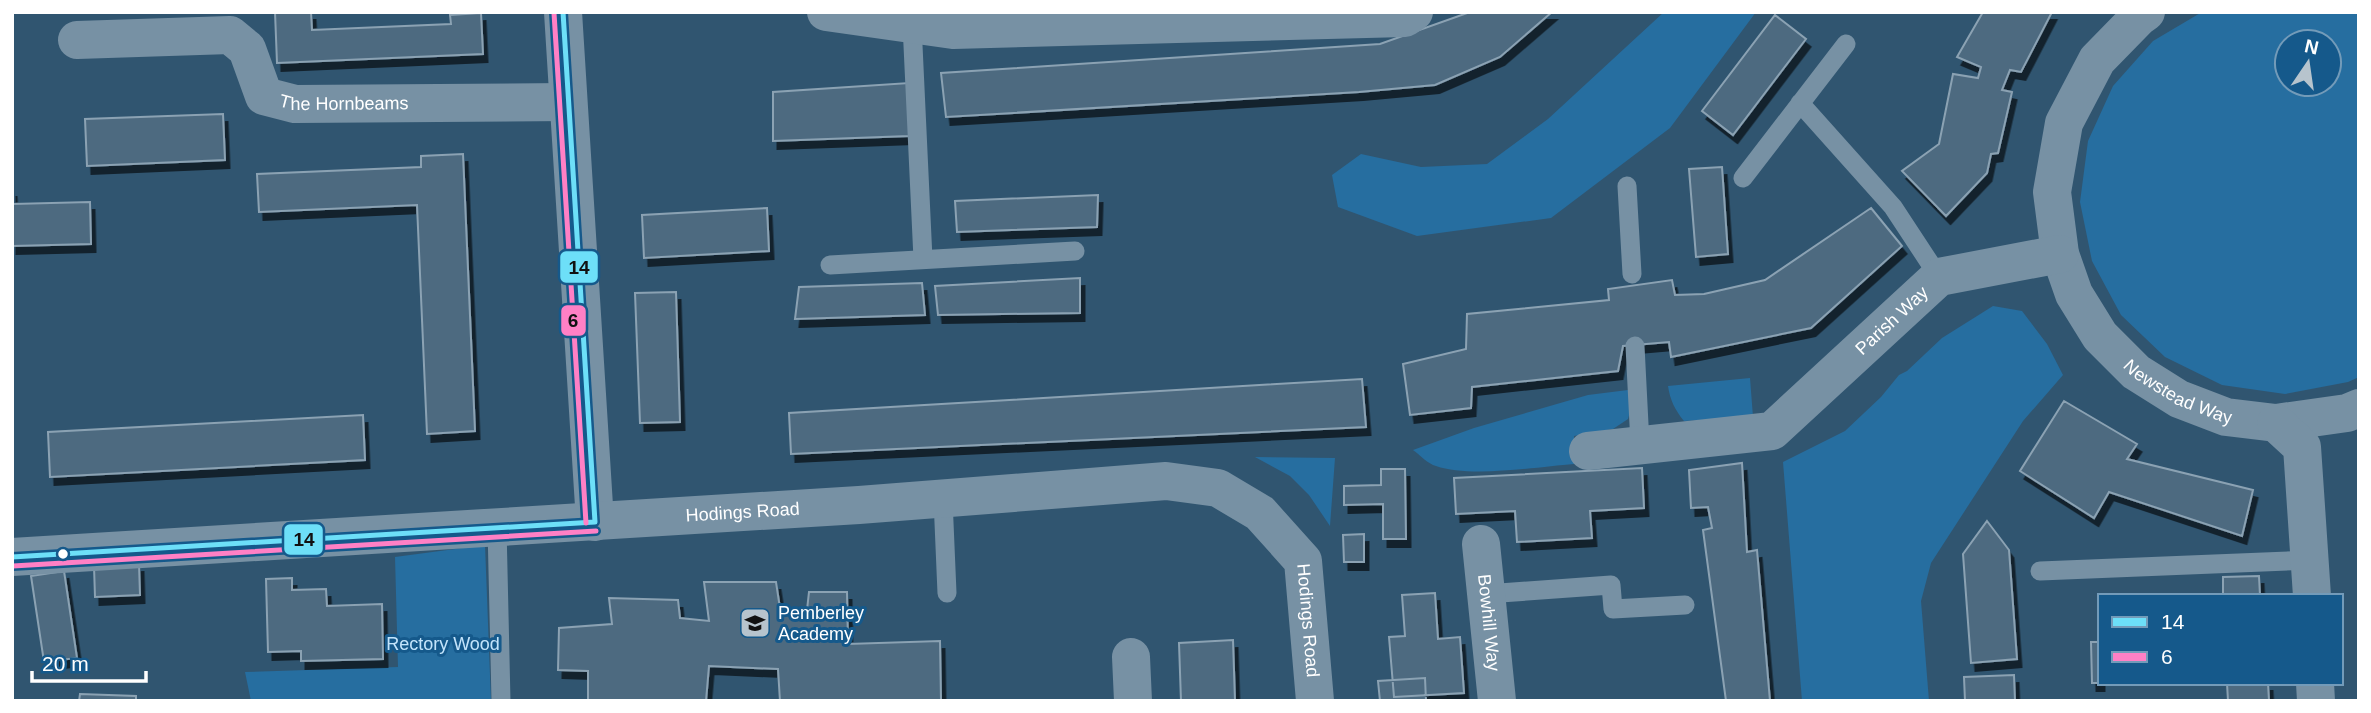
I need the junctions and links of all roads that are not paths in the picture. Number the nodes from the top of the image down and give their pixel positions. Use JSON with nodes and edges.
{"nodes":[{"id":1,"x":563,"y":12,"type":"edge"},
{"id":2,"x":826,"y":12,"type":"edge"},
{"id":3,"x":1414,"y":12,"type":"edge"},
{"id":4,"x":2146,"y":12,"type":"edge"},
{"id":5,"x":912,"y":24,"type":"junction"},
{"id":6,"x":77,"y":40,"type":"dead end"},
{"id":7,"x":1846,"y":44,"type":"dead end"},
{"id":8,"x":568,"y":102,"type":"junction"},
{"id":9,"x":1800,"y":103,"type":"junction"},
{"id":10,"x":1743,"y":178,"type":"dead end"},
{"id":11,"x":1627,"y":186,"type":"dead end"},
{"id":12,"x":1075,"y":251,"type":"dead end"},
{"id":13,"x":2060,"y":254,"type":"junction"},
{"id":14,"x":923,"y":259,"type":"junction"},
{"id":15,"x":830,"y":265,"type":"dead end"},
{"id":16,"x":1632,"y":274,"type":"dead end"},
{"id":17,"x":1940,"y":277,"type":"junction"},
{"id":18,"x":1635,"y":346,"type":"dead end"},
{"id":19,"x":2359,"y":408,"type":"edge"},
{"id":20,"x":2276,"y":423,"type":"junction"},
{"id":21,"x":1640,"y":444,"type":"junction"},
{"id":22,"x":1588,"y":451,"type":"dead end"},
{"id":23,"x":943,"y":499,"type":"junction"},
{"id":24,"x":596,"y":522,"type":"junction"},
{"id":25,"x":497,"y":527,"type":"junction"},
{"id":26,"x":1481,"y":544,"type":"dead end"},
{"id":27,"x":12,"y":556,"type":"edge"},
{"id":28,"x":2040,"y":571,"type":"dead end"},
{"id":29,"x":2311,"y":578,"type":"edge"},
{"id":30,"x":947,"y":593,"type":"dead end"},
{"id":31,"x":1486,"y":594,"type":"junction"},
{"id":32,"x":1685,"y":605,"type":"dead end"},
{"id":33,"x":1131,"y":657,"type":"dead end"},
{"id":34,"x":502,"y":701,"type":"edge"},
{"id":35,"x":1133,"y":701,"type":"edge"},
{"id":36,"x":1315,"y":701,"type":"edge"},
{"id":37,"x":1497,"y":701,"type":"edge"}],
"edges":[{"from":1,"to":8,"type":"street"},
{"from":2,"to":5,"type":"street"},
{"from":3,"to":5,"type":"street"},
{"from":4,"to":13,"type":"street"},
{"from":5,"to":14,"type":"lane"},
{"from":6,"to":8,"type":"street","name":"The Hornbeams"},
{"from":7,"to":9,"type":"lane"},
{"from":8,"to":24,"type":"street"},
{"from":9,"to":10,"type":"lane"},
{"from":9,"to":17,"type":"lane"},
{"from":11,"to":16,"type":"lane"},
{"from":12,"to":14,"type":"lane"},
{"from":13,"to":17,"type":"street","name":"Parish Way"},
{"from":13,"to":20,"type":"street","name":"Newstead Way"},
{"from":14,"to":15,"type":"lane"},
{"from":17,"to":21,"type":"street","name":"Parish Way"},
{"from":18,"to":21,"type":"lane"},
{"from":19,"to":20,"type":"street","name":"Newstead Way"},
{"from":20,"to":29,"type":"street"},
{"from":21,"to":22,"type":"street","name":"Parish Way"},
{"from":23,"to":24,"type":"street","name":"Hodings Road"},
{"from":23,"to":30,"type":"lane"},
{"from":23,"to":36,"type":"street","name":"Hodings Road"},
{"from":24,"to":25,"type":"street","name":"Hodings Road"},
{"from":25,"to":27,"type":"street","name":"Hodings Road"},
{"from":25,"to":34,"type":"lane"},
{"from":26,"to":31,"type":"street","name":"Bowhill Way"},
{"from":28,"to":29,"type":"lane"},
{"from":31,"to":32,"type":"lane"},
{"from":31,"to":37,"type":"street","name":"Bowhill Way"},
{"from":33,"to":35,"type":"street"}]}
